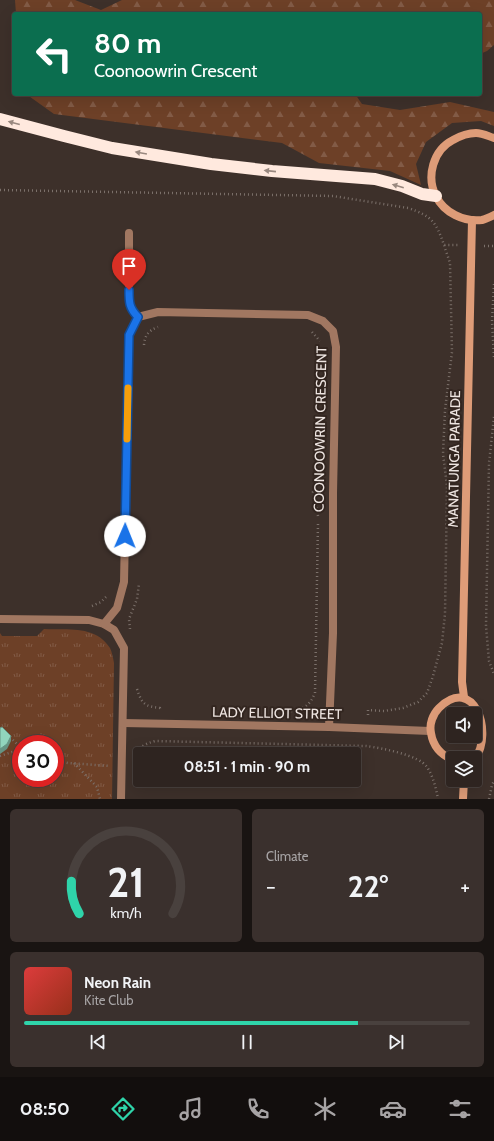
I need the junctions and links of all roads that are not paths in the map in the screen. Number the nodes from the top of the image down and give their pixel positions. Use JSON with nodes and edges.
{"nodes":[{"id":1,"x":0,"y":119,"type":"edge"},
{"id":2,"x":494,"y":138,"type":"edge"},
{"id":3,"x":436,"y":196,"type":"junction"},
{"id":4,"x":494,"y":215,"type":"edge"},
{"id":5,"x":472,"y":220,"type":"junction"},
{"id":6,"x":129,"y":233,"type":"dead end"},
{"id":7,"x":138,"y":317,"type":"junction"},
{"id":8,"x":0,"y":619,"type":"edge"},
{"id":9,"x":104,"y":624,"type":"junction"},
{"id":10,"x":464,"y":697,"type":"junction"},
{"id":11,"x":484,"y":706,"type":"dead end"},
{"id":12,"x":123,"y":723,"type":"junction"},
{"id":13,"x":329,"y":727,"type":"junction"},
{"id":14,"x":430,"y":731,"type":"junction"},
{"id":15,"x":490,"y":745,"type":"dead end"},
{"id":16,"x":482,"y":754,"type":"edge"},
{"id":17,"x":446,"y":757,"type":"edge"},
{"id":18,"x":464,"y":787,"type":"edge"},
{"id":19,"x":121,"y":799,"type":"edge"},
{"id":20,"x":463,"y":799,"type":"edge"}],
"edges":[{"from":3,"to":1,"type":"highway","one_way":true},
{"from":2,"to":3,"type":"street"},
{"from":3,"to":5,"type":"street"},
{"from":4,"to":5,"type":"street"},
{"from":5,"to":10,"type":"street","name":"MANATUNGA PARADE"},
{"from":6,"to":7,"type":"street"},
{"from":7,"to":9,"type":"street"},
{"from":7,"to":13,"type":"street","name":"COONOOWRIN CRESCENT"},
{"from":8,"to":9,"type":"street"},
{"from":9,"to":12,"type":"street"},
{"from":10,"to":11,"type":"street"},
{"from":10,"to":14,"type":"street"},
{"from":12,"to":13,"type":"street","name":"LADY ELLIOT STREET"},
{"from":12,"to":19,"type":"street"},
{"from":13,"to":14,"type":"street","name":"LADY ELLIOT STREET"},
{"from":14,"to":17,"type":"street"},
{"from":15,"to":16,"type":"street"},
{"from":18,"to":20,"type":"street"}]}
